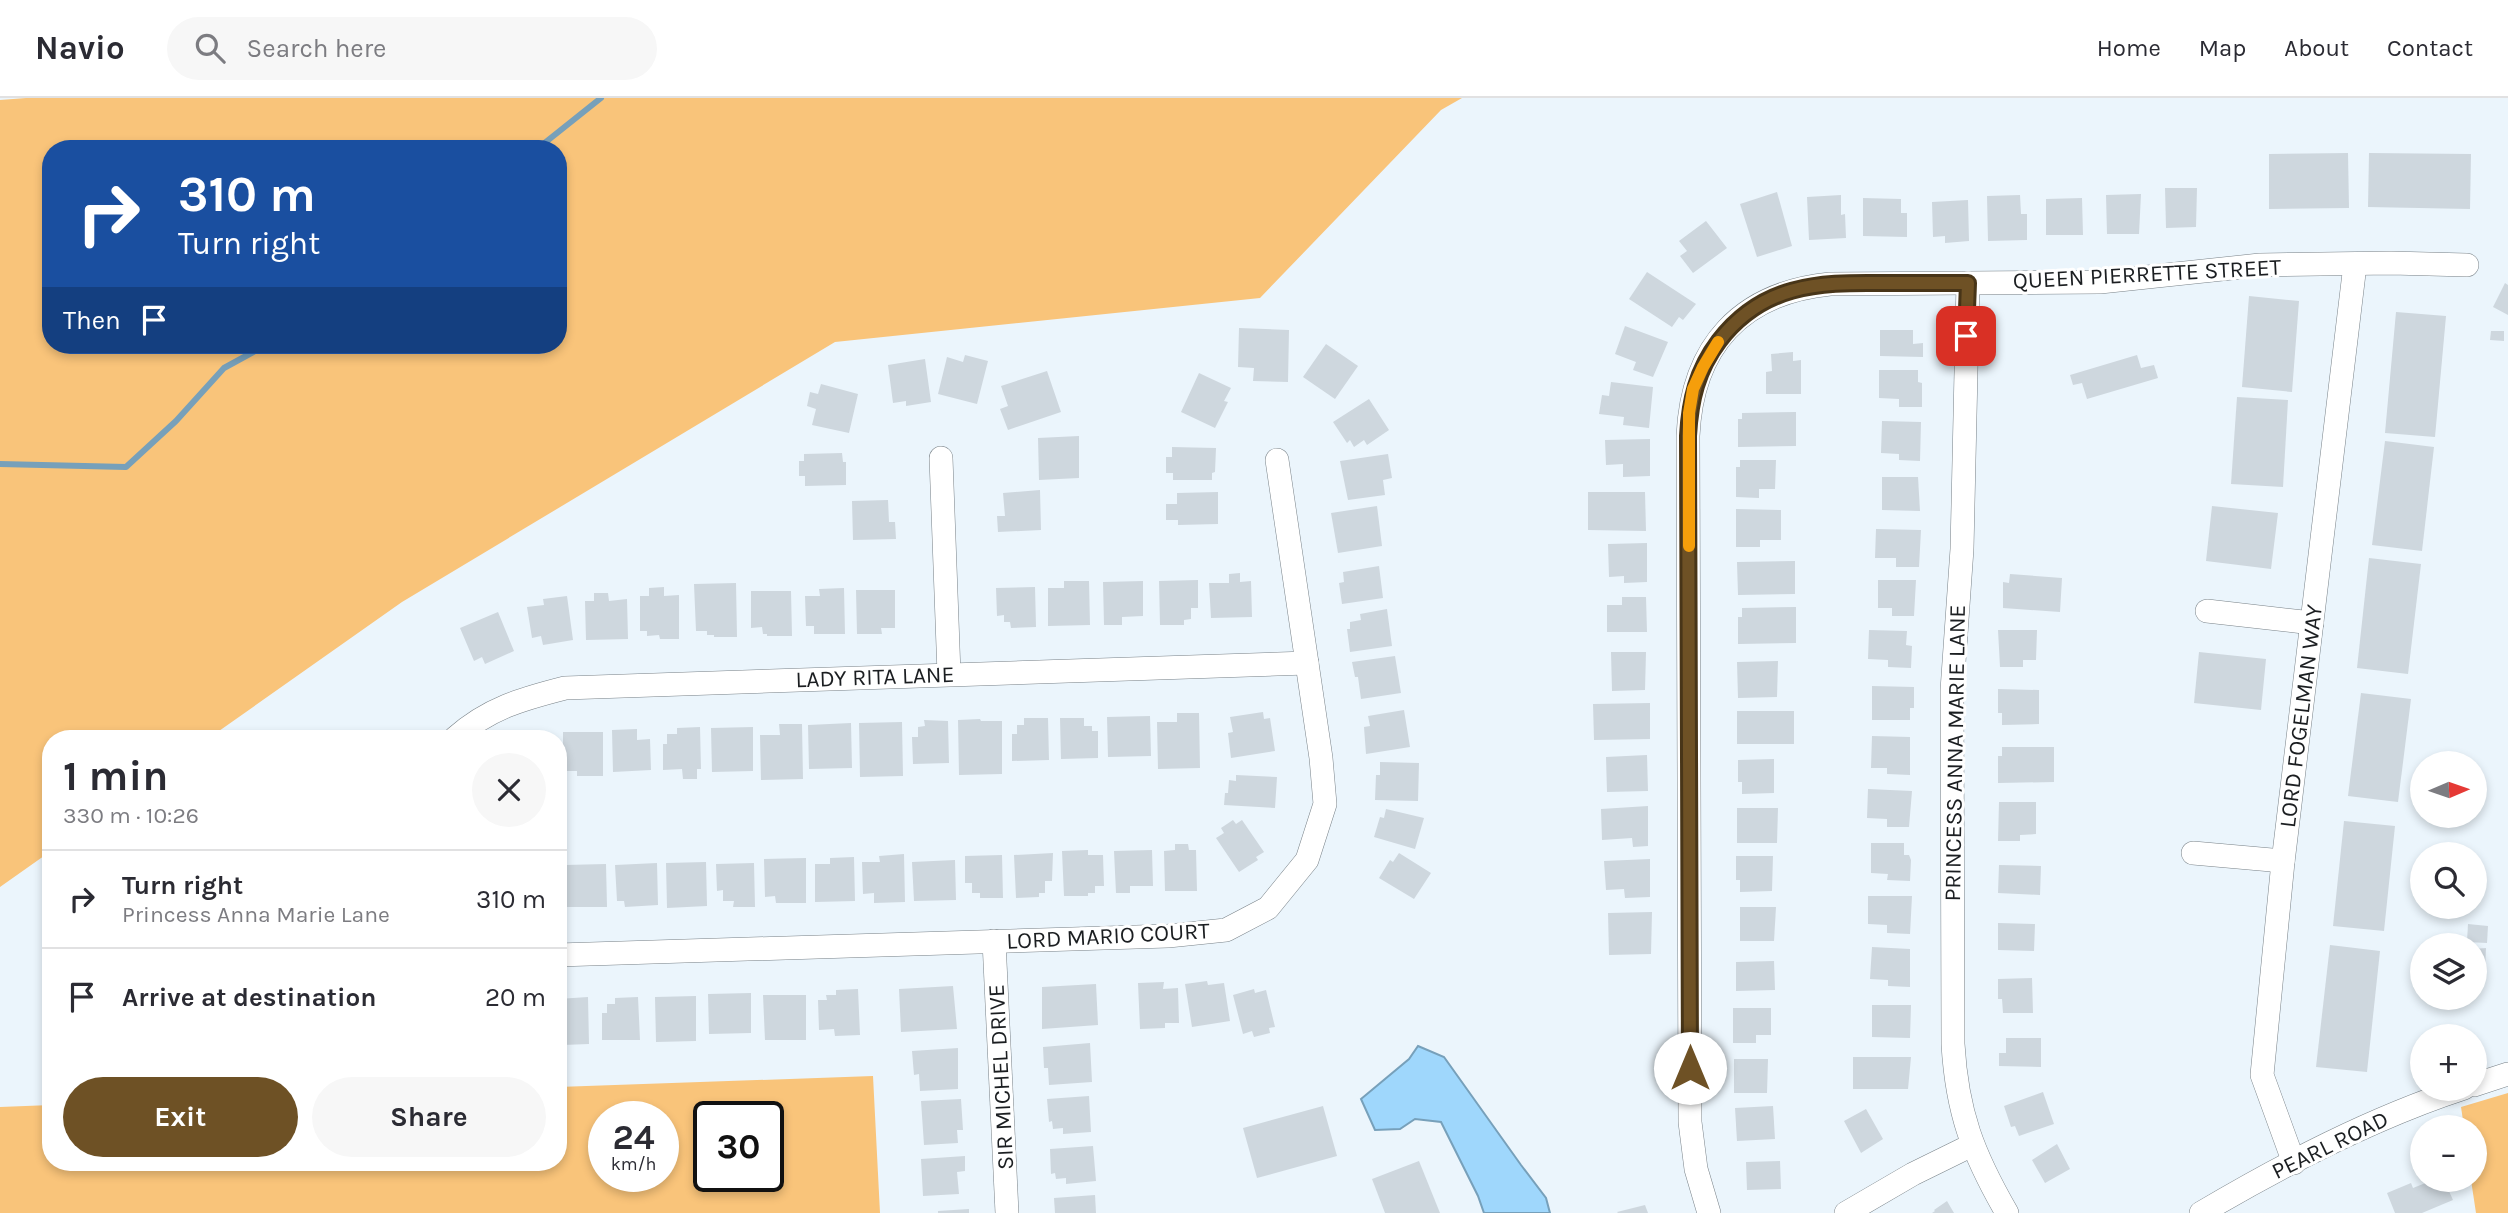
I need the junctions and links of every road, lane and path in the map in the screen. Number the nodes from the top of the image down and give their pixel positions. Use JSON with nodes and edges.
{"nodes":[{"id":1,"x":2355,"y":265,"type":"junction"},
{"id":2,"x":2467,"y":265,"type":"dead end"},
{"id":3,"x":1968,"y":283,"type":"junction"},
{"id":4,"x":941,"y":458,"type":"dead end"},
{"id":5,"x":1277,"y":460,"type":"dead end"},
{"id":6,"x":2207,"y":611,"type":"dead end"},
{"id":7,"x":2312,"y":623,"type":"junction"},
{"id":8,"x":1307,"y":663,"type":"junction"},
{"id":9,"x":949,"y":674,"type":"junction"},
{"id":10,"x":464,"y":730,"type":"edge"},
{"id":11,"x":2193,"y":853,"type":"dead end"},
{"id":12,"x":2283,"y":861,"type":"junction"},
{"id":13,"x":994,"y":941,"type":"junction"},
{"id":14,"x":567,"y":955,"type":"edge"},
{"id":15,"x":2508,"y":1074,"type":"edge"},
{"id":16,"x":2487,"y":1081,"type":"edge"},
{"id":17,"x":2425,"y":1101,"type":"edge"},
{"id":18,"x":1972,"y":1145,"type":"junction"},
{"id":19,"x":2294,"y":1163,"type":"junction"},
{"id":20,"x":1007,"y":1213,"type":"edge"},
{"id":21,"x":1709,"y":1213,"type":"edge"},
{"id":22,"x":1846,"y":1213,"type":"edge"},
{"id":23,"x":2007,"y":1213,"type":"edge"},
{"id":24,"x":2201,"y":1213,"type":"edge"}],
"edges":[{"from":1,"to":2,"type":"street","name":"QUEEN PIERRETTE STREET"},
{"from":1,"to":3,"type":"street","name":"QUEEN PIERRETTE STREET"},
{"from":1,"to":7,"type":"street","name":"LORD FOGELMAN WAY"},
{"from":3,"to":18,"type":"street","name":"PRINCESS ANNA MARIE LANE"},
{"from":3,"to":21,"type":"street","name":"QUEEN PIERRETTE STREET"},
{"from":4,"to":9,"type":"street"},
{"from":5,"to":8,"type":"street","name":"LORD MARIO COURT"},
{"from":6,"to":7,"type":"street"},
{"from":7,"to":12,"type":"street","name":"LORD FOGELMAN WAY"},
{"from":8,"to":9,"type":"street","name":"LADY RITA LANE"},
{"from":8,"to":13,"type":"street","name":"LORD MARIO COURT"},
{"from":9,"to":10,"type":"street","name":"LADY RITA LANE"},
{"from":11,"to":12,"type":"street"},
{"from":12,"to":19,"type":"street","name":"LORD FOGELMAN WAY"},
{"from":13,"to":14,"type":"street","name":"LORD MARIO COURT"},
{"from":13,"to":20,"type":"street","name":"SIR MICHEL DRIVE"},
{"from":15,"to":16,"type":"street"},
{"from":17,"to":19,"type":"street","name":"PEARL ROAD"},
{"from":18,"to":22,"type":"street"},
{"from":18,"to":23,"type":"street","name":"PRINCESS ANNA MARIE LANE"},
{"from":19,"to":24,"type":"street","name":"PEARL ROAD"}]}
